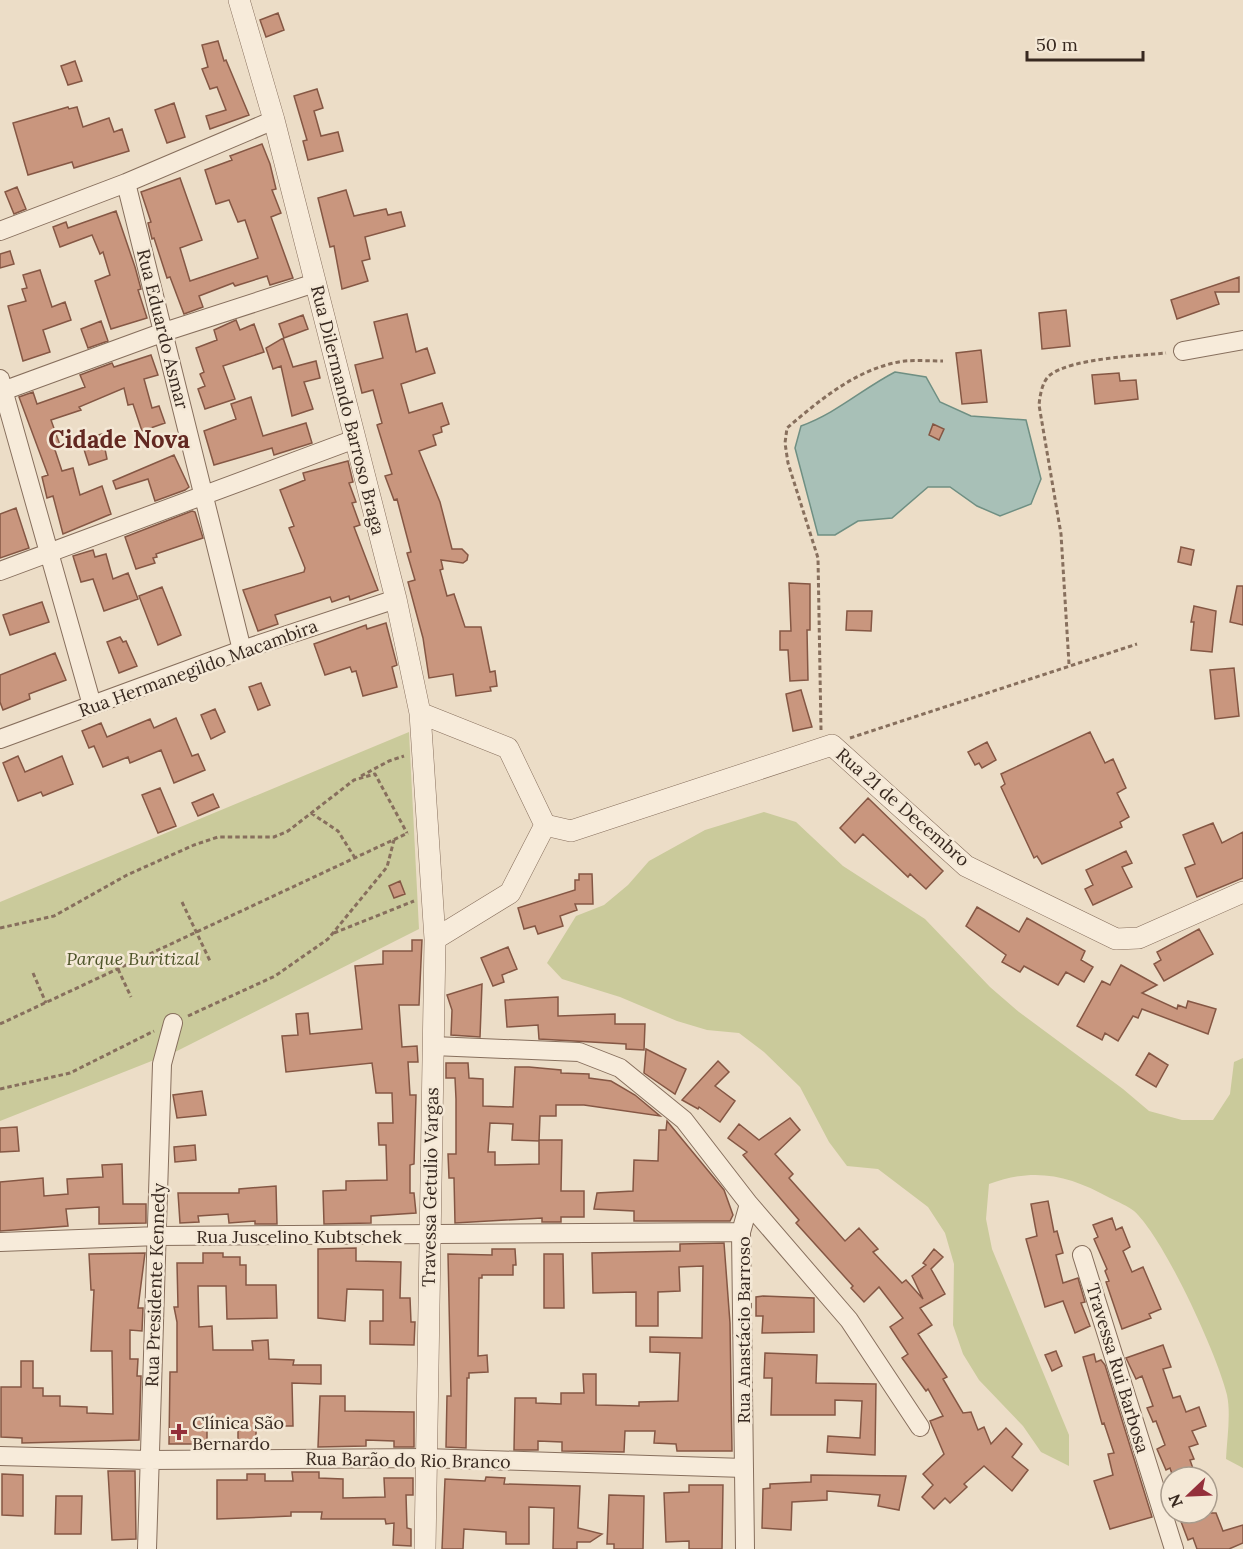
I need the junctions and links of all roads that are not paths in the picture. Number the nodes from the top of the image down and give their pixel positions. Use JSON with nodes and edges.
{"nodes":[{"id":1,"x":239,"y":0,"type":"edge"},
{"id":2,"x":274,"y":120,"type":"junction"},
{"id":3,"x":126,"y":183,"type":"junction"},
{"id":4,"x":0,"y":231,"type":"edge"},
{"id":5,"x":315,"y":283,"type":"junction"},
{"id":6,"x":164,"y":332,"type":"junction"},
{"id":7,"x":1243,"y":340,"type":"edge"},
{"id":8,"x":1183,"y":351,"type":"road end"},
{"id":9,"x":1,"y":387,"type":"edge"},
{"id":10,"x":355,"y":439,"type":"junction"},
{"id":11,"x":204,"y":494,"type":"junction"},
{"id":12,"x":48,"y":553,"type":"junction"},
{"id":13,"x":0,"y":571,"type":"edge"},
{"id":14,"x":396,"y":599,"type":"junction"},
{"id":15,"x":242,"y":650,"type":"junction"},
{"id":16,"x":92,"y":705,"type":"junction"},
{"id":17,"x":420,"y":713,"type":"junction"},
{"id":18,"x":0,"y":739,"type":"edge"},
{"id":19,"x":429,"y":825,"type":"joint"},
{"id":20,"x":545,"y":825,"type":"junction"},
{"id":21,"x":1243,"y":892,"type":"edge"},
{"id":22,"x":435,"y":939,"type":"junction"},
{"id":23,"x":172,"y":1023,"type":"road end"},
{"id":24,"x":433,"y":1046,"type":"junction"},
{"id":25,"x":750,"y":1204,"type":"junction"},
{"id":26,"x":741,"y":1232,"type":"junction"},
{"id":27,"x":158,"y":1236,"type":"junction"},
{"id":28,"x":428,"y":1236,"type":"junction"},
{"id":29,"x":0,"y":1242,"type":"edge"},
{"id":30,"x":1082,"y":1255,"type":"dead end"},
{"id":31,"x":920,"y":1426,"type":"dead end"},
{"id":32,"x":0,"y":1456,"type":"edge"},
{"id":33,"x":425,"y":1458,"type":"junction"},
{"id":34,"x":148,"y":1460,"type":"junction"},
{"id":35,"x":744,"y":1467,"type":"junction"},
{"id":36,"x":147,"y":1549,"type":"edge"},
{"id":37,"x":425,"y":1549,"type":"edge"},
{"id":38,"x":745,"y":1549,"type":"edge"},
{"id":39,"x":1174,"y":1549,"type":"edge"}],
"edges":[{"from":1,"to":2,"type":"street","name":"Rua Dilermando Barroso Braga"},
{"from":2,"to":3,"type":"street"},
{"from":2,"to":5,"type":"street","name":"Rua Dilermando Barroso Braga"},
{"from":3,"to":4,"type":"street"},
{"from":3,"to":6,"type":"street","name":"Rua Eduardo Asmar"},
{"from":5,"to":6,"type":"street"},
{"from":5,"to":10,"type":"street","name":"Rua Dilermando Barroso Braga"},
{"from":6,"to":9,"type":"street"},
{"from":6,"to":11,"type":"street","name":"Rua Eduardo Asmar"},
{"from":7,"to":8,"type":"street"},
{"from":9,"to":12,"type":"street"},
{"from":10,"to":11,"type":"street"},
{"from":10,"to":14,"type":"street","name":"Rua Dilermando Barroso Braga"},
{"from":11,"to":12,"type":"street"},
{"from":11,"to":15,"type":"street","name":"Rua Eduardo Asmar"},
{"from":12,"to":13,"type":"street"},
{"from":12,"to":16,"type":"street"},
{"from":14,"to":15,"type":"street","name":"Rua Hermanegildo Macambira"},
{"from":14,"to":17,"type":"street","name":"Rua Dilermando Barroso Braga"},
{"from":15,"to":16,"type":"street","name":"Rua Hermanegildo Macambira"},
{"from":16,"to":18,"type":"street","name":"Rua Hermanegildo Macambira"},
{"from":17,"to":19,"type":"street","name":"Rua Dilermando Barroso Braga"},
{"from":17,"to":20,"type":"street"},
{"from":19,"to":22,"type":"street","name":"Travessa Getulio Vargas"},
{"from":20,"to":21,"type":"street","name":"Rua 21 de Decembro"},
{"from":20,"to":22,"type":"street"},
{"from":22,"to":24,"type":"street","name":"Travessa Getulio Vargas"},
{"from":23,"to":27,"type":"street","name":"Rua Presidente Kennedy"},
{"from":24,"to":25,"type":"street"},
{"from":24,"to":28,"type":"street","name":"Travessa Getulio Vargas"},
{"from":25,"to":26,"type":"street","name":"Rua Anastácio Barroso"},
{"from":25,"to":31,"type":"street"},
{"from":26,"to":28,"type":"street","name":"Rua Juscelino Kubtschek"},
{"from":26,"to":35,"type":"street","name":"Rua Anastácio Barroso"},
{"from":27,"to":28,"type":"street","name":"Rua Juscelino Kubtschek"},
{"from":27,"to":29,"type":"street","name":"Rua Juscelino Kubtschek"},
{"from":27,"to":34,"type":"street","name":"Rua Presidente Kennedy"},
{"from":28,"to":33,"type":"street","name":"Travessa Getulio Vargas"},
{"from":30,"to":39,"type":"street","name":"Travessa Rui Barbosa"},
{"from":32,"to":34,"type":"street","name":"Rua Barão do Rio Branco"},
{"from":33,"to":34,"type":"street","name":"Rua Barão do Rio Branco"},
{"from":33,"to":35,"type":"street","name":"Rua Barão do Rio Branco"},
{"from":33,"to":37,"type":"street","name":"Travessa Getulio Vargas"},
{"from":34,"to":36,"type":"street","name":"Rua Presidente Kennedy"},
{"from":35,"to":38,"type":"street","name":"Rua Anastácio Barroso"}]}
